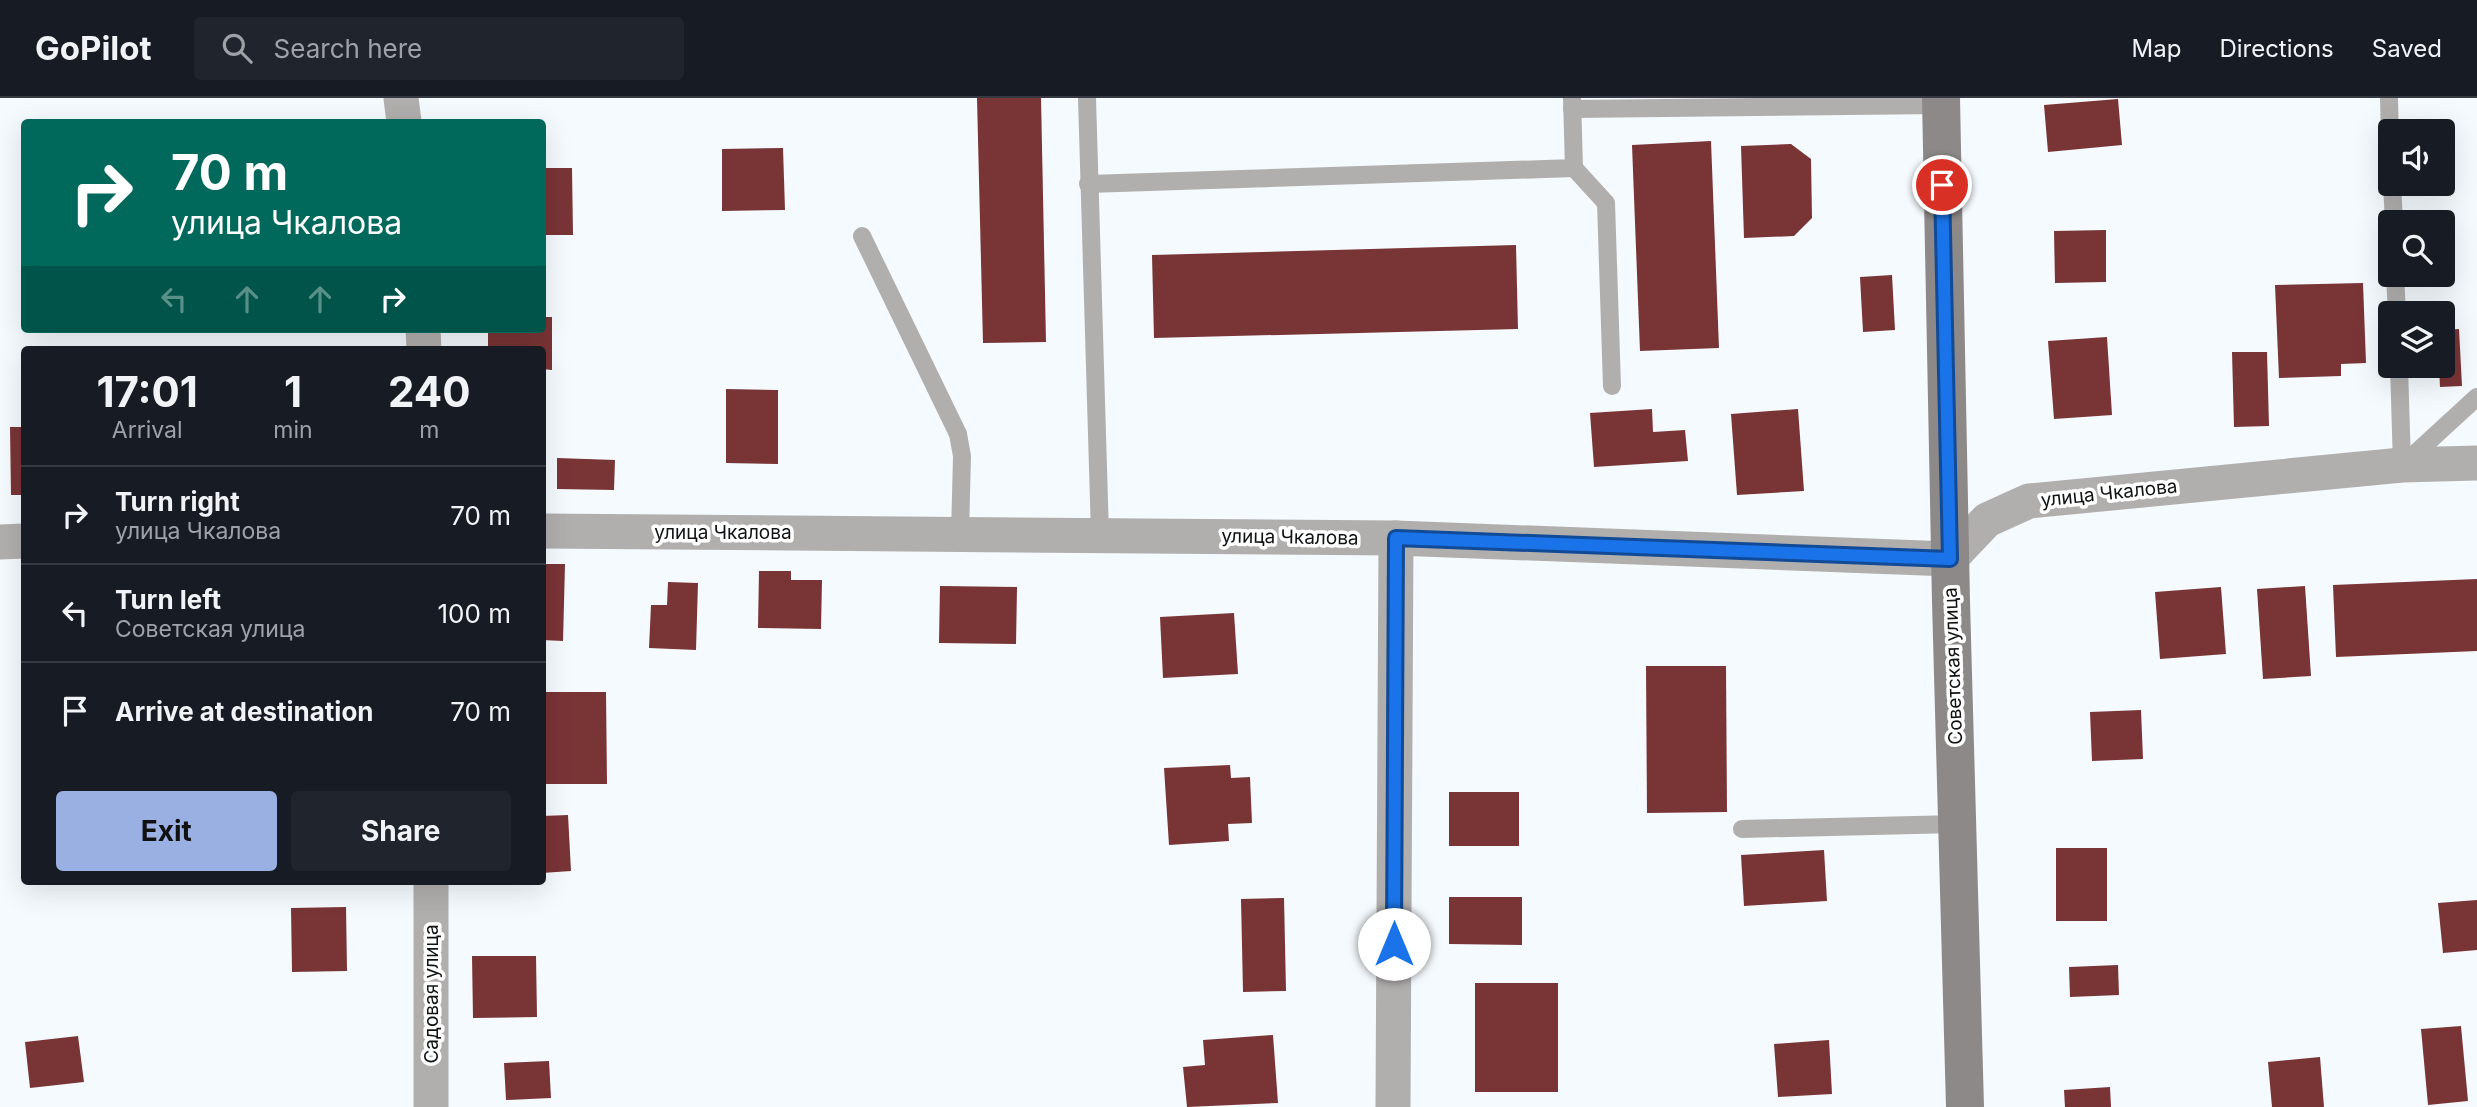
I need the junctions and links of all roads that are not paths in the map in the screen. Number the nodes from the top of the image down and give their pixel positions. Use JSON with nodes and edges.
{"nodes":[{"id":1,"x":401,"y":98,"type":"edge"},
{"id":2,"x":1087,"y":98,"type":"edge"},
{"id":3,"x":2389,"y":98,"type":"edge"},
{"id":4,"x":1941,"y":101,"type":"edge"},
{"id":5,"x":1572,"y":103,"type":"edge"},
{"id":6,"x":404,"y":119,"type":"edge"},
{"id":7,"x":2390,"y":119,"type":"edge"},
{"id":8,"x":1574,"y":167,"type":"junction"},
{"id":9,"x":1088,"y":184,"type":"junction"},
{"id":10,"x":862,"y":236,"type":"dead end"},
{"id":11,"x":2399,"y":378,"type":"edge"},
{"id":12,"x":1612,"y":386,"type":"dead end"},
{"id":13,"x":2477,"y":397,"type":"edge"},
{"id":14,"x":2477,"y":463,"type":"edge"},
{"id":15,"x":2402,"y":465,"type":"junction"},
{"id":16,"x":546,"y":531,"type":"edge"},
{"id":17,"x":960,"y":534,"type":"junction"},
{"id":18,"x":1100,"y":534,"type":"junction"},
{"id":19,"x":1396,"y":538,"type":"junction"},
{"id":20,"x":21,"y":541,"type":"edge"},
{"id":21,"x":0,"y":542,"type":"edge"},
{"id":22,"x":1950,"y":559,"type":"junction"},
{"id":23,"x":1957,"y":824,"type":"junction"},
{"id":24,"x":1742,"y":829,"type":"dead end"},
{"id":25,"x":431,"y":885,"type":"edge"},
{"id":26,"x":431,"y":1107,"type":"edge"},
{"id":27,"x":1393,"y":1107,"type":"edge"},
{"id":28,"x":1965,"y":1107,"type":"edge"}],
"edges":[{"from":1,"to":6,"type":"street"},
{"from":2,"to":9,"type":"lane"},
{"from":3,"to":7,"type":"lane"},
{"from":4,"to":5,"type":"lane"},
{"from":4,"to":22,"type":"street","name":"Советская улица"},
{"from":5,"to":8,"type":"lane"},
{"from":8,"to":9,"type":"lane"},
{"from":8,"to":12,"type":"lane"},
{"from":9,"to":18,"type":"lane"},
{"from":10,"to":17,"type":"lane"},
{"from":11,"to":15,"type":"lane"},
{"from":13,"to":15,"type":"lane"},
{"from":14,"to":15,"type":"street","name":"улица Чкалова"},
{"from":15,"to":22,"type":"street","name":"улица Чкалова"},
{"from":16,"to":17,"type":"street","name":"улица Чкалова"},
{"from":17,"to":18,"type":"street","name":"улица Чкалова"},
{"from":18,"to":19,"type":"street","name":"улица Чкалова"},
{"from":19,"to":22,"type":"street","name":"улица Чкалова"},
{"from":19,"to":27,"type":"street"},
{"from":20,"to":21,"type":"street"},
{"from":22,"to":23,"type":"street","name":"Советская улица"},
{"from":23,"to":24,"type":"lane"},
{"from":23,"to":28,"type":"street","name":"Советская улица"},
{"from":25,"to":26,"type":"street","name":"Садовая улица"}]}
